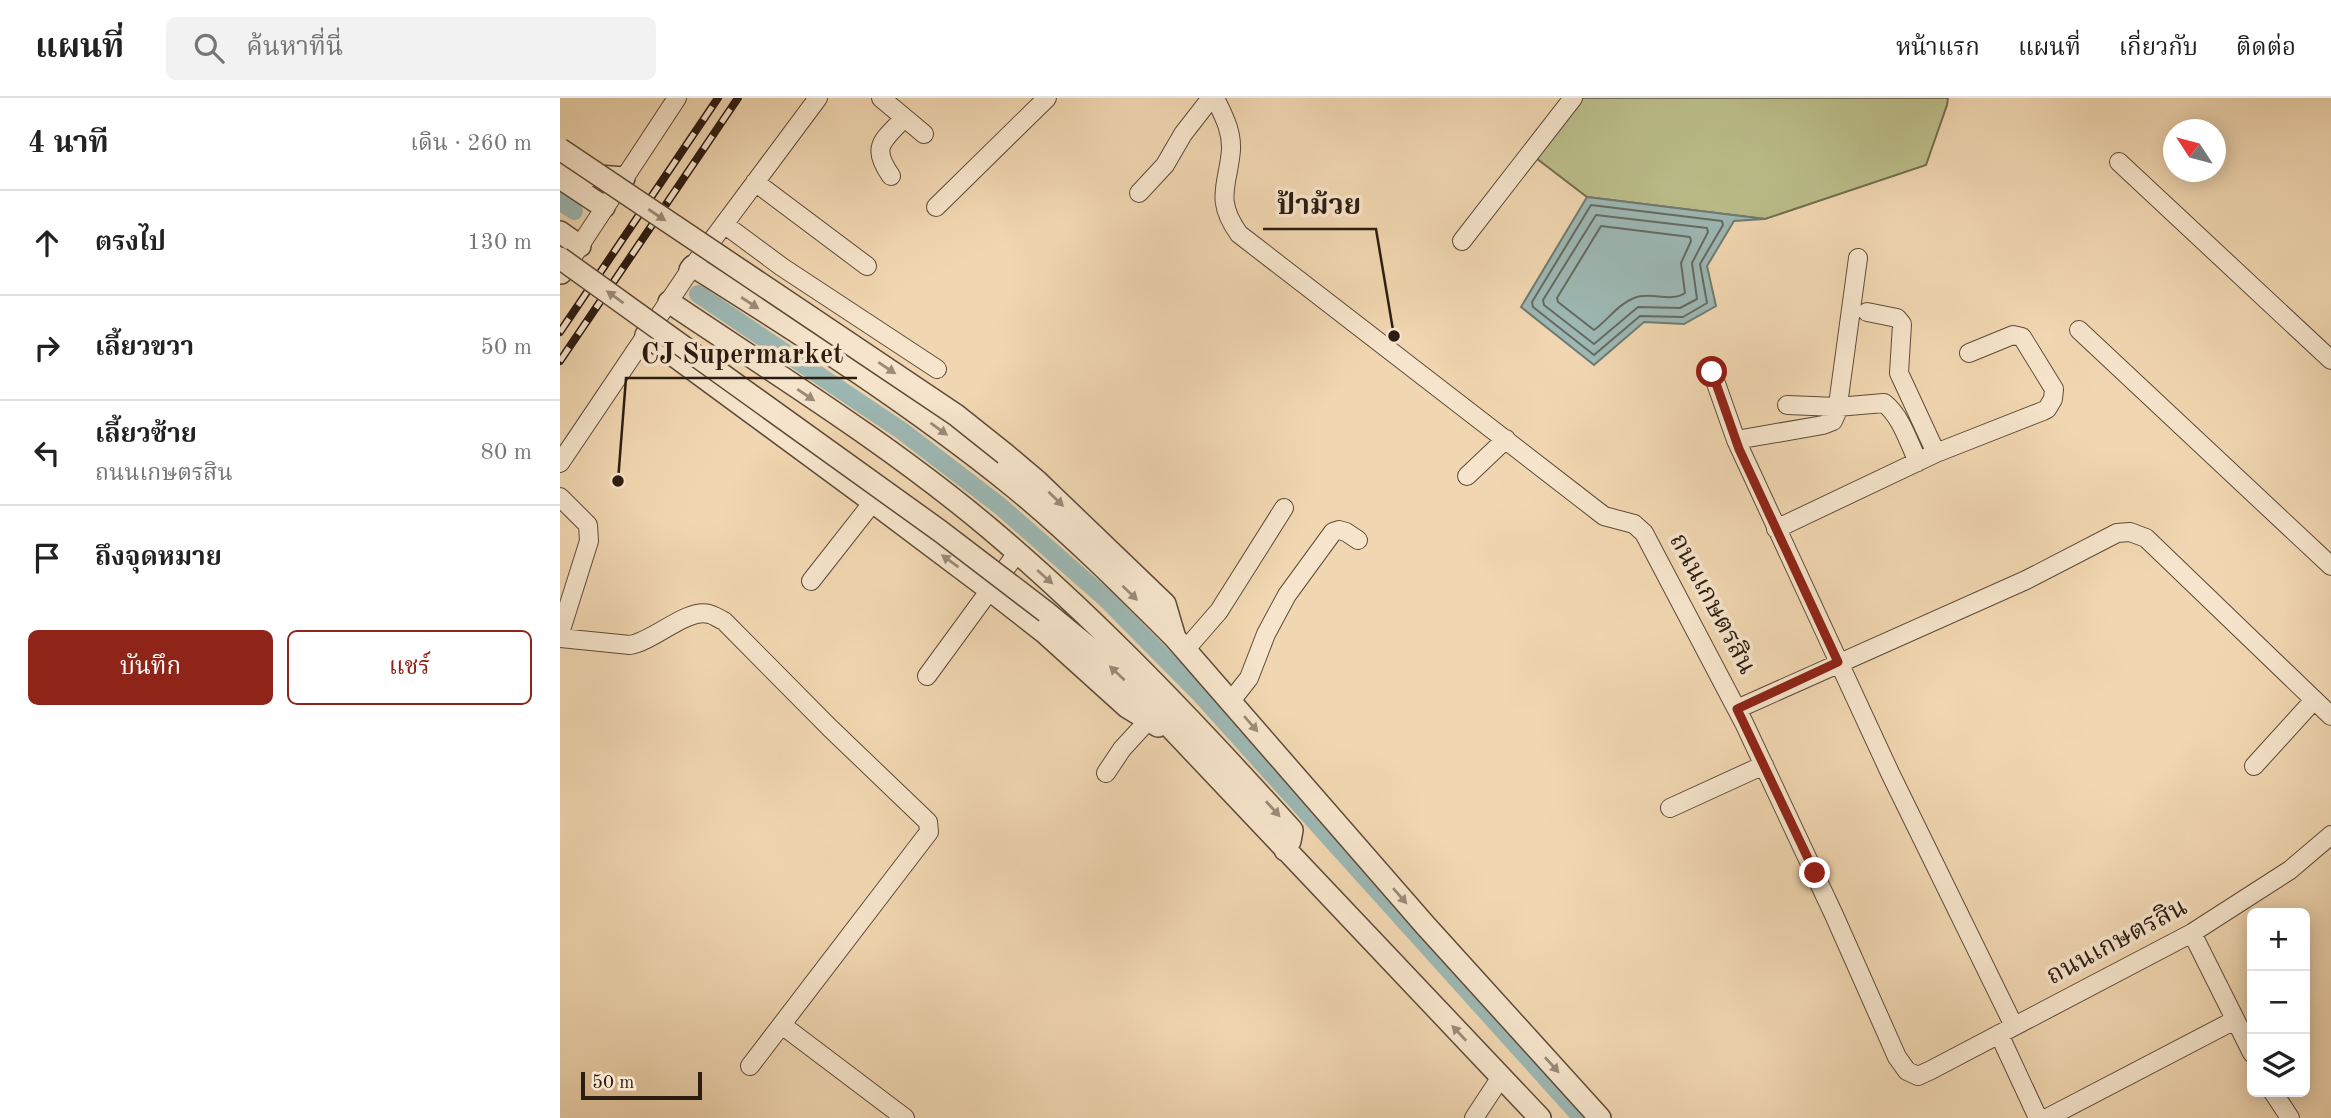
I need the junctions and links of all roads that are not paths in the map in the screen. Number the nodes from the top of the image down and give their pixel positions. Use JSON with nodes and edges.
{"nodes":[{"id":1,"x":677,"y":98,"type":"edge"},
{"id":2,"x":818,"y":98,"type":"edge"},
{"id":3,"x":881,"y":98,"type":"edge"},
{"id":4,"x":1046,"y":98,"type":"edge"},
{"id":5,"x":1213,"y":98,"type":"edge"},
{"id":6,"x":1573,"y":98,"type":"edge"},
{"id":7,"x":904,"y":118,"type":"junction"},
{"id":8,"x":924,"y":134,"type":"dead end"},
{"id":9,"x":560,"y":149,"type":"edge"},
{"id":10,"x":2119,"y":162,"type":"dead end"},
{"id":11,"x":560,"y":176,"type":"edge"},
{"id":12,"x":891,"y":176,"type":"dead end"},
{"id":13,"x":624,"y":178,"type":"junction"},
{"id":14,"x":755,"y":182,"type":"junction"},
{"id":15,"x":1139,"y":192,"type":"dead end"},
{"id":16,"x":936,"y":206,"type":"dead end"},
{"id":17,"x":604,"y":207,"type":"junction"},
{"id":18,"x":724,"y":223,"type":"junction"},
{"id":19,"x":560,"y":232,"type":"edge"},
{"id":20,"x":1462,"y":241,"type":"dead end"},
{"id":21,"x":580,"y":246,"type":"junction"},
{"id":22,"x":1858,"y":258,"type":"dead end"},
{"id":23,"x":867,"y":266,"type":"dead end"},
{"id":24,"x":691,"y":268,"type":"junction"},
{"id":25,"x":560,"y":270,"type":"edge"},
{"id":26,"x":668,"y":302,"type":"junction"},
{"id":27,"x":1867,"y":312,"type":"dead end"},
{"id":28,"x":2079,"y":330,"type":"dead end"},
{"id":29,"x":646,"y":335,"type":"junction"},
{"id":30,"x":1969,"y":353,"type":"dead end"},
{"id":31,"x":2331,"y":360,"type":"edge"},
{"id":32,"x":937,"y":369,"type":"dead end"},
{"id":33,"x":1712,"y":372,"type":"dead end"},
{"id":34,"x":1787,"y":405,"type":"dead end"},
{"id":35,"x":1837,"y":407,"type":"junction"},
{"id":36,"x":1506,"y":439,"type":"junction"},
{"id":37,"x":1735,"y":440,"type":"junction"},
{"id":38,"x":1936,"y":453,"type":"junction"},
{"id":39,"x":1918,"y":462,"type":"junction"},
{"id":40,"x":560,"y":463,"type":"edge"},
{"id":41,"x":1467,"y":476,"type":"dead end"},
{"id":42,"x":560,"y":497,"type":"edge"},
{"id":43,"x":873,"y":502,"type":"junction"},
{"id":44,"x":1283,"y":508,"type":"dead end"},
{"id":45,"x":1776,"y":529,"type":"junction"},
{"id":46,"x":1358,"y":540,"type":"dead end"},
{"id":47,"x":1017,"y":553,"type":"junction"},
{"id":48,"x":2331,"y":566,"type":"edge"},
{"id":49,"x":811,"y":581,"type":"dead end"},
{"id":50,"x":990,"y":590,"type":"junction"},
{"id":51,"x":560,"y":636,"type":"edge"},
{"id":52,"x":1181,"y":644,"type":"junction"},
{"id":53,"x":1838,"y":662,"type":"junction"},
{"id":54,"x":927,"y":676,"type":"dead end"},
{"id":55,"x":2314,"y":700,"type":"junction"},
{"id":56,"x":1231,"y":701,"type":"junction"},
{"id":57,"x":1737,"y":709,"type":"junction"},
{"id":58,"x":1153,"y":716,"type":"junction"},
{"id":59,"x":2331,"y":716,"type":"edge"},
{"id":60,"x":1764,"y":765,"type":"junction"},
{"id":61,"x":2254,"y":766,"type":"dead end"},
{"id":62,"x":1106,"y":773,"type":"dead end"},
{"id":63,"x":1670,"y":808,"type":"dead end"},
{"id":64,"x":2331,"y":835,"type":"edge"},
{"id":65,"x":1285,"y":849,"type":"junction"},
{"id":66,"x":2192,"y":933,"type":"junction"},
{"id":67,"x":2235,"y":1020,"type":"junction"},
{"id":68,"x":782,"y":1026,"type":"junction"},
{"id":69,"x":2007,"y":1030,"type":"junction"},
{"id":70,"x":2247,"y":1043,"type":"edge"},
{"id":71,"x":750,"y":1066,"type":"dead end"},
{"id":72,"x":1501,"y":1077,"type":"junction"},
{"id":73,"x":2276,"y":1097,"type":"edge"},
{"id":74,"x":905,"y":1118,"type":"edge"},
{"id":75,"x":1474,"y":1118,"type":"edge"},
{"id":76,"x":1540,"y":1118,"type":"edge"},
{"id":77,"x":1601,"y":1118,"type":"edge"},
{"id":78,"x":2038,"y":1118,"type":"edge"},
{"id":79,"x":2047,"y":1118,"type":"edge"},
{"id":80,"x":2290,"y":1118,"type":"edge"}],
"edges":[{"from":1,"to":13,"type":"street"},
{"from":2,"to":14,"type":"street"},
{"from":3,"to":7,"type":"street"},
{"from":4,"to":16,"type":"street"},
{"from":5,"to":15,"type":"street"},
{"from":5,"to":36,"type":"street","name":"ถนนเกษตรสิน"},
{"from":6,"to":20,"type":"street"},
{"from":7,"to":8,"type":"street"},
{"from":7,"to":12,"type":"street"},
{"from":9,"to":52,"type":"street","one_way":true,"bridge":true},
{"from":10,"to":31,"type":"street"},
{"from":11,"to":13,"type":"street"},
{"from":11,"to":17,"type":"street"},
{"from":13,"to":17,"type":"street"},
{"from":14,"to":18,"type":"street"},
{"from":14,"to":23,"type":"street"},
{"from":17,"to":21,"type":"street"},
{"from":18,"to":24,"type":"street"},
{"from":18,"to":32,"type":"street"},
{"from":19,"to":21,"type":"street"},
{"from":21,"to":25,"type":"street"},
{"from":22,"to":35,"type":"street"},
{"from":24,"to":26,"type":"street"},
{"from":24,"to":52,"type":"street","one_way":true},
{"from":58,"to":25,"type":"street","one_way":true,"bridge":true},
{"from":26,"to":29,"type":"street"},
{"from":26,"to":47,"type":"street","one_way":true},
{"from":27,"to":38,"type":"street"},
{"from":28,"to":48,"type":"street"},
{"from":29,"to":40,"type":"street"},
{"from":29,"to":43,"type":"street"},
{"from":30,"to":38,"type":"street"},
{"from":33,"to":37,"type":"street"},
{"from":34,"to":35,"type":"street"},
{"from":35,"to":37,"type":"street"},
{"from":35,"to":39,"type":"street"},
{"from":36,"to":41,"type":"street"},
{"from":36,"to":57,"type":"street","name":"ถนนเกษตรสิน"},
{"from":37,"to":45,"type":"street"},
{"from":38,"to":39,"type":"street"},
{"from":39,"to":45,"type":"street"},
{"from":42,"to":51,"type":"street"},
{"from":43,"to":49,"type":"street"},
{"from":50,"to":43,"type":"street","one_way":true},
{"from":44,"to":52,"type":"street"},
{"from":45,"to":53,"type":"street"},
{"from":46,"to":56,"type":"street"},
{"from":47,"to":50,"type":"street"},
{"from":47,"to":65,"type":"street","one_way":true},
{"from":50,"to":54,"type":"street"},
{"from":50,"to":58,"type":"street"},
{"from":51,"to":68,"type":"street"},
{"from":52,"to":56,"type":"street"},
{"from":53,"to":55,"type":"street"},
{"from":53,"to":57,"type":"street"},
{"from":53,"to":69,"type":"street"},
{"from":55,"to":59,"type":"street"},
{"from":55,"to":61,"type":"street"},
{"from":56,"to":77,"type":"street","one_way":true},
{"from":57,"to":60,"type":"street","name":"ถนนเกษตรสิน"},
{"from":58,"to":62,"type":"street"},
{"from":58,"to":65,"type":"street"},
{"from":60,"to":63,"type":"street"},
{"from":60,"to":69,"type":"street","name":"ถนนเกษตรสิน"},
{"from":64,"to":66,"type":"street","name":"ถนนเกษตรสิน"},
{"from":72,"to":65,"type":"street","one_way":true},
{"from":66,"to":67,"type":"street"},
{"from":66,"to":69,"type":"street","name":"ถนนเกษตรสิน"},
{"from":67,"to":70,"type":"street"},
{"from":67,"to":79,"type":"street"},
{"from":68,"to":71,"type":"street"},
{"from":68,"to":74,"type":"street"},
{"from":69,"to":78,"type":"street"},
{"from":72,"to":75,"type":"street"},
{"from":72,"to":76,"type":"street"},
{"from":73,"to":80,"type":"street"}]}
